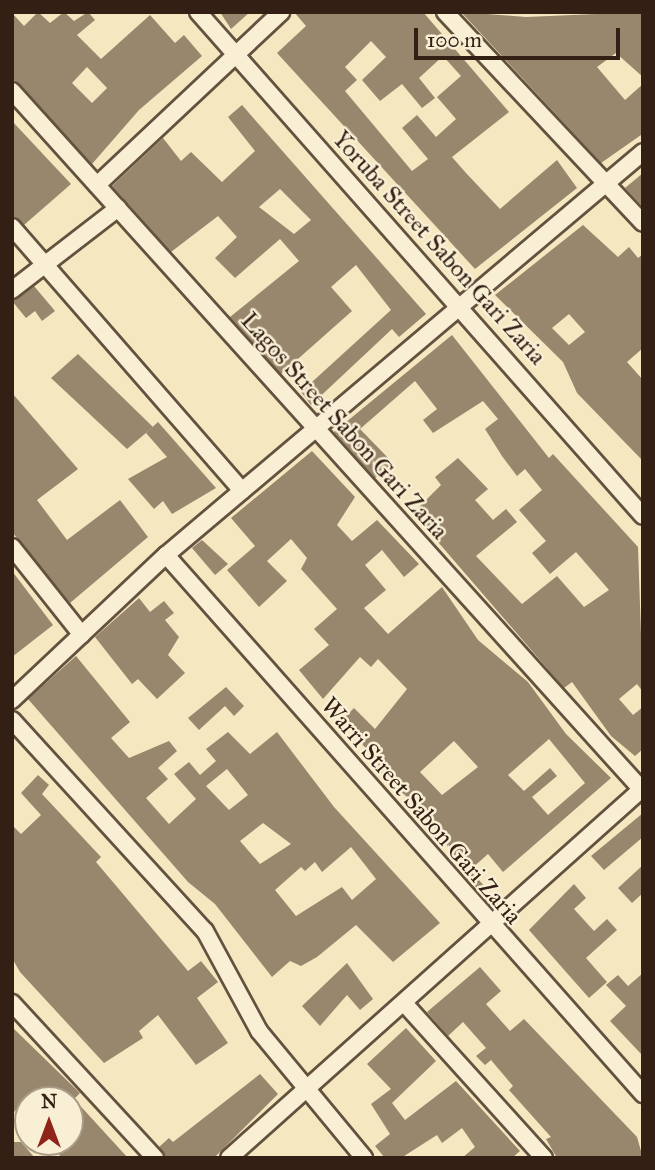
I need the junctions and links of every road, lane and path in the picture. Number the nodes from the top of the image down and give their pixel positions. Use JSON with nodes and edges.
{"nodes":[{"id":1,"x":198,"y":12,"type":"edge"},
{"id":2,"x":281,"y":12,"type":"edge"},
{"id":3,"x":445,"y":12,"type":"edge"},
{"id":4,"x":237,"y":57,"type":"junction"},
{"id":5,"x":12,"y":91,"type":"edge"},
{"id":6,"x":643,"y":152,"type":"edge"},
{"id":7,"x":607,"y":182,"type":"junction"},
{"id":8,"x":97,"y":185,"type":"junction"},
{"id":9,"x":118,"y":208,"type":"junction"},
{"id":10,"x":643,"y":223,"type":"edge"},
{"id":11,"x":12,"y":227,"type":"edge"},
{"id":12,"x":44,"y":264,"type":"junction"},
{"id":13,"x":12,"y":290,"type":"edge"},
{"id":14,"x":463,"y":308,"type":"junction"},
{"id":15,"x":316,"y":428,"type":"junction"},
{"id":16,"x":242,"y":491,"type":"junction"},
{"id":17,"x":643,"y":516,"type":"edge"},
{"id":18,"x":12,"y":547,"type":"edge"},
{"id":19,"x":166,"y":555,"type":"junction"},
{"id":20,"x":82,"y":635,"type":"junction"},
{"id":21,"x":12,"y":700,"type":"edge"},
{"id":22,"x":12,"y":720,"type":"edge"},
{"id":23,"x":642,"y":789,"type":"edge"},
{"id":24,"x":491,"y":925,"type":"junction"},
{"id":25,"x":12,"y":1003,"type":"edge"},
{"id":26,"x":404,"y":1003,"type":"junction"},
{"id":27,"x":303,"y":1090,"type":"junction"},
{"id":28,"x":643,"y":1094,"type":"edge"},
{"id":29,"x":155,"y":1158,"type":"edge"},
{"id":30,"x":229,"y":1158,"type":"edge"},
{"id":31,"x":364,"y":1158,"type":"edge"},
{"id":32,"x":544,"y":1158,"type":"edge"}],
"edges":[{"from":1,"to":4,"type":"street","name":"Yoruba Street Sabon Gari Zaria"},
{"from":2,"to":4,"type":"street"},
{"from":3,"to":7,"type":"street"},
{"from":4,"to":8,"type":"street"},
{"from":4,"to":14,"type":"street","name":"Yoruba Street Sabon Gari Zaria"},
{"from":5,"to":8,"type":"street","name":"Lagos Street Sabon Gari Zaria"},
{"from":6,"to":7,"type":"street"},
{"from":7,"to":10,"type":"street"},
{"from":7,"to":14,"type":"street"},
{"from":8,"to":9,"type":"street","name":"Lagos Street Sabon Gari Zaria"},
{"from":9,"to":12,"type":"street"},
{"from":9,"to":15,"type":"street","name":"Lagos Street Sabon Gari Zaria"},
{"from":11,"to":12,"type":"street"},
{"from":12,"to":13,"type":"street"},
{"from":12,"to":16,"type":"street"},
{"from":14,"to":15,"type":"street"},
{"from":14,"to":17,"type":"street","name":"Yoruba Street Sabon Gari Zaria"},
{"from":15,"to":16,"type":"street"},
{"from":15,"to":23,"type":"street","name":"Lagos Street Sabon Gari Zaria"},
{"from":16,"to":19,"type":"street"},
{"from":18,"to":20,"type":"street"},
{"from":19,"to":20,"type":"street"},
{"from":19,"to":24,"type":"street","name":"Warri Street Sabon Gari Zaria"},
{"from":20,"to":21,"type":"street"},
{"from":22,"to":27,"type":"street"},
{"from":23,"to":24,"type":"street"},
{"from":24,"to":26,"type":"street"},
{"from":24,"to":28,"type":"street","name":"Warri Street Sabon Gari Zaria"},
{"from":25,"to":29,"type":"street"},
{"from":26,"to":27,"type":"street"},
{"from":26,"to":32,"type":"street"},
{"from":27,"to":30,"type":"street"},
{"from":27,"to":31,"type":"street"}]}
